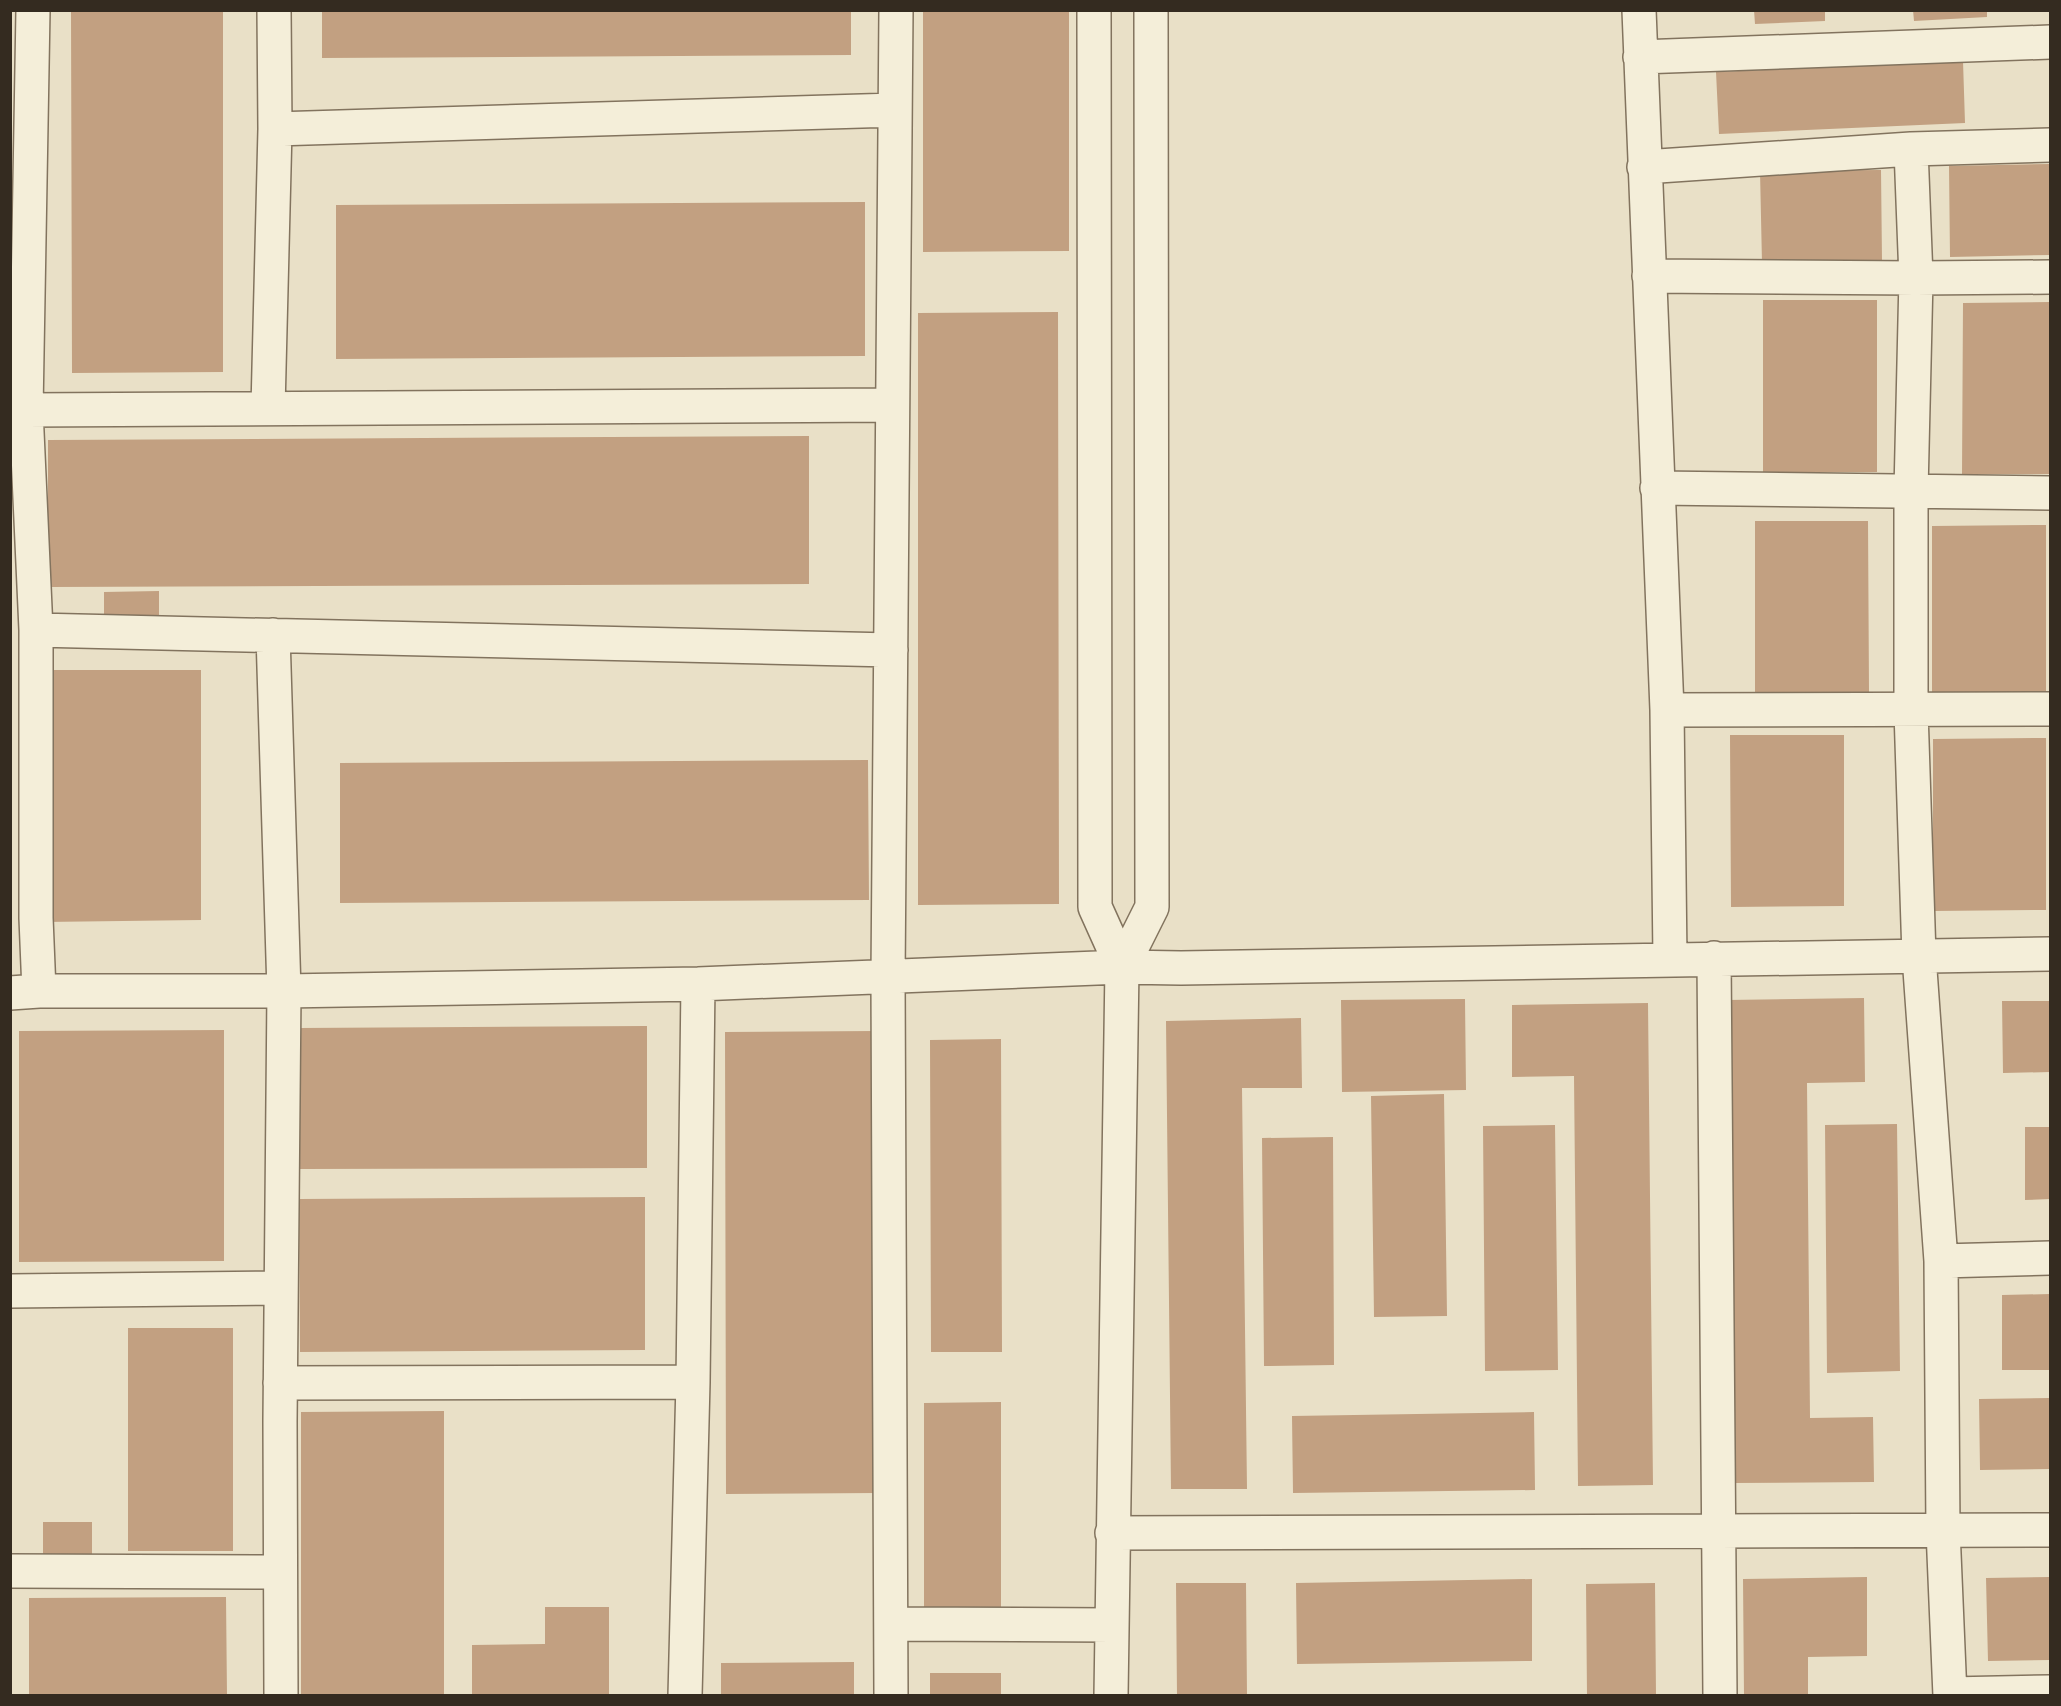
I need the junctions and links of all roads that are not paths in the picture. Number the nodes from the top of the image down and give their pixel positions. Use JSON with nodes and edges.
{"nodes":[{"id":1,"x":33,"y":10,"type":"edge"},
{"id":2,"x":274,"y":10,"type":"edge"},
{"id":3,"x":896,"y":10,"type":"edge"},
{"id":4,"x":1094,"y":10,"type":"edge"},
{"id":5,"x":1151,"y":10,"type":"edge"},
{"id":6,"x":1639,"y":10,"type":"edge"},
{"id":7,"x":2050,"y":42,"type":"edge"},
{"id":8,"x":1640,"y":57,"type":"junction"},
{"id":9,"x":895,"y":110,"type":"junction"},
{"id":10,"x":274,"y":129,"type":"junction"},
{"id":11,"x":2050,"y":146,"type":"edge"},
{"id":12,"x":1911,"y":149,"type":"junction"},
{"id":13,"x":1644,"y":166,"type":"junction"},
{"id":14,"x":1649,"y":276,"type":"junction"},
{"id":15,"x":2050,"y":277,"type":"edge"},
{"id":16,"x":1916,"y":278,"type":"junction"},
{"id":17,"x":891,"y":405,"type":"junction"},
{"id":18,"x":268,"y":408,"type":"junction"},
{"id":19,"x":26,"y":410,"type":"junction"},
{"id":20,"x":1657,"y":488,"type":"junction"},
{"id":21,"x":1911,"y":491,"type":"junction"},
{"id":22,"x":2050,"y":493,"type":"edge"},
{"id":23,"x":36,"y":630,"type":"junction"},
{"id":24,"x":273,"y":636,"type":"junction"},
{"id":25,"x":891,"y":650,"type":"junction"},
{"id":26,"x":1667,"y":710,"type":"junction"},
{"id":27,"x":2050,"y":710,"type":"edge"},
{"id":28,"x":1911,"y":711,"type":"junction"},
{"id":29,"x":2050,"y":954,"type":"edge"},
{"id":30,"x":1919,"y":956,"type":"junction"},
{"id":31,"x":1714,"y":958,"type":"junction"},
{"id":32,"x":1670,"y":959,"type":"junction"},
{"id":33,"x":1122,"y":967,"type":"junction"},
{"id":34,"x":888,"y":977,"type":"junction"},
{"id":35,"x":698,"y":984,"type":"junction"},
{"id":36,"x":284,"y":991,"type":"junction"},
{"id":37,"x":25,"y":992,"type":"edge"},
{"id":38,"x":2050,"y":1258,"type":"edge"},
{"id":39,"x":1941,"y":1261,"type":"junction"},
{"id":40,"x":281,"y":1288,"type":"junction"},
{"id":41,"x":10,"y":1291,"type":"edge"},
{"id":42,"x":693,"y":1382,"type":"junction"},
{"id":43,"x":280,"y":1383,"type":"junction"},
{"id":44,"x":1943,"y":1530,"type":"junction"},
{"id":45,"x":2050,"y":1530,"type":"edge"},
{"id":46,"x":1718,"y":1532,"type":"junction"},
{"id":47,"x":1112,"y":1533,"type":"junction"},
{"id":48,"x":10,"y":1571,"type":"edge"},
{"id":49,"x":280,"y":1572,"type":"junction"},
{"id":50,"x":891,"y":1624,"type":"junction"},
{"id":51,"x":1112,"y":1625,"type":"junction"},
{"id":52,"x":2050,"y":1692,"type":"edge"},
{"id":53,"x":281,"y":1695,"type":"edge"},
{"id":54,"x":685,"y":1695,"type":"edge"},
{"id":55,"x":891,"y":1695,"type":"edge"},
{"id":56,"x":1111,"y":1695,"type":"edge"},
{"id":57,"x":1720,"y":1695,"type":"edge"},
{"id":58,"x":1950,"y":1695,"type":"edge"}],
"edges":[{"from":1,"to":19,"type":"street"},
{"from":2,"to":10,"type":"street"},
{"from":3,"to":9,"type":"street"},
{"from":4,"to":33,"type":"street"},
{"from":5,"to":33,"type":"street"},
{"from":6,"to":8,"type":"street"},
{"from":7,"to":8,"type":"street"},
{"from":8,"to":13,"type":"street"},
{"from":9,"to":10,"type":"street"},
{"from":9,"to":17,"type":"street"},
{"from":10,"to":18,"type":"street"},
{"from":11,"to":12,"type":"street"},
{"from":12,"to":13,"type":"street"},
{"from":12,"to":16,"type":"street"},
{"from":13,"to":14,"type":"street"},
{"from":14,"to":16,"type":"street"},
{"from":14,"to":20,"type":"street"},
{"from":15,"to":16,"type":"street"},
{"from":16,"to":21,"type":"street"},
{"from":17,"to":18,"type":"street"},
{"from":17,"to":25,"type":"street"},
{"from":18,"to":19,"type":"street"},
{"from":19,"to":23,"type":"street"},
{"from":20,"to":21,"type":"street"},
{"from":20,"to":26,"type":"street"},
{"from":21,"to":22,"type":"street"},
{"from":21,"to":28,"type":"street"},
{"from":23,"to":24,"type":"street"},
{"from":23,"to":37,"type":"street"},
{"from":24,"to":25,"type":"street"},
{"from":24,"to":36,"type":"street"},
{"from":25,"to":34,"type":"street"},
{"from":26,"to":28,"type":"street"},
{"from":26,"to":32,"type":"street"},
{"from":27,"to":28,"type":"street"},
{"from":28,"to":30,"type":"street"},
{"from":29,"to":30,"type":"street"},
{"from":30,"to":31,"type":"street"},
{"from":30,"to":39,"type":"street"},
{"from":31,"to":32,"type":"street"},
{"from":31,"to":46,"type":"street"},
{"from":32,"to":33,"type":"street"},
{"from":33,"to":34,"type":"street"},
{"from":33,"to":47,"type":"street"},
{"from":34,"to":35,"type":"street"},
{"from":34,"to":50,"type":"street"},
{"from":35,"to":36,"type":"street"},
{"from":35,"to":42,"type":"street"},
{"from":36,"to":37,"type":"street"},
{"from":36,"to":40,"type":"street"},
{"from":38,"to":39,"type":"street"},
{"from":39,"to":44,"type":"street"},
{"from":40,"to":41,"type":"street"},
{"from":40,"to":43,"type":"street"},
{"from":42,"to":43,"type":"street"},
{"from":42,"to":54,"type":"street"},
{"from":43,"to":49,"type":"street"},
{"from":44,"to":45,"type":"street"},
{"from":44,"to":46,"type":"street"},
{"from":44,"to":58,"type":"street"},
{"from":46,"to":47,"type":"street"},
{"from":46,"to":57,"type":"street"},
{"from":47,"to":51,"type":"street"},
{"from":48,"to":49,"type":"street"},
{"from":49,"to":53,"type":"street"},
{"from":50,"to":51,"type":"street"},
{"from":50,"to":55,"type":"street"},
{"from":51,"to":56,"type":"street"},
{"from":52,"to":58,"type":"street"}]}
